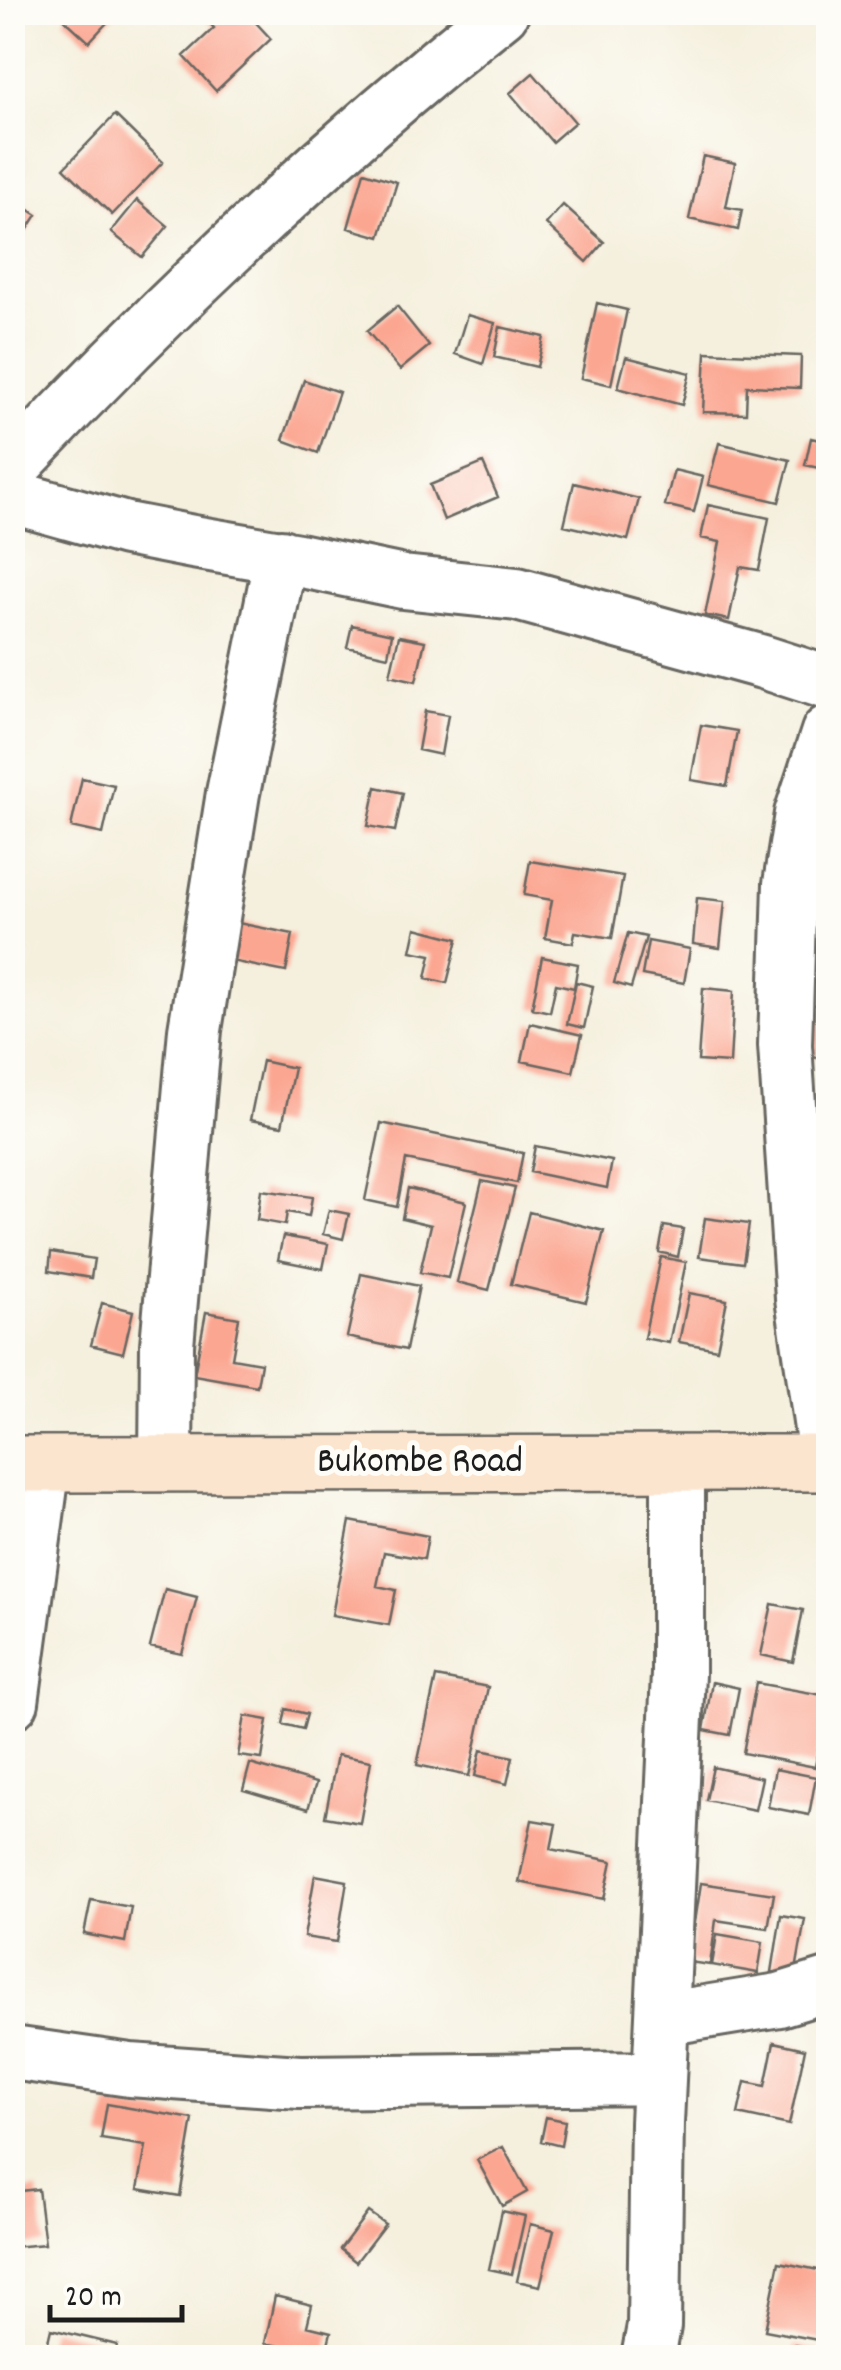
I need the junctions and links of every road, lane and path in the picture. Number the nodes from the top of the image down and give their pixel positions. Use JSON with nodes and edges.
{"nodes":[{"id":1,"x":502,"y":12,"type":"edge"},
{"id":2,"x":12,"y":468,"type":"edge"},
{"id":3,"x":12,"y":496,"type":"edge"},
{"id":4,"x":281,"y":556,"type":"junction"},
{"id":5,"x":828,"y":684,"type":"edge"},
{"id":6,"x":828,"y":732,"type":"edge"},
{"id":7,"x":808,"y":923,"type":"edge"},
{"id":8,"x":678,"y":1463,"type":"junction"},
{"id":9,"x":827,"y":1463,"type":"edge"},
{"id":10,"x":28,"y":1464,"type":"edge"},
{"id":11,"x":166,"y":1464,"type":"junction"},
{"id":12,"x":12,"y":1702,"type":"edge"},
{"id":13,"x":828,"y":1985,"type":"edge"},
{"id":14,"x":662,"y":2019,"type":"junction"},
{"id":15,"x":12,"y":2053,"type":"edge"},
{"id":16,"x":659,"y":2078,"type":"junction"},
{"id":17,"x":648,"y":2358,"type":"edge"}],
"edges":[{"from":1,"to":2,"type":"street"},
{"from":3,"to":4,"type":"street"},
{"from":4,"to":5,"type":"street"},
{"from":4,"to":11,"type":"street"},
{"from":6,"to":7,"type":"street"},
{"from":7,"to":9,"type":"street"},
{"from":8,"to":9,"type":"main road","name":"Bukombe Road"},
{"from":8,"to":11,"type":"main road","name":"Bukombe Road"},
{"from":8,"to":14,"type":"street"},
{"from":10,"to":11,"type":"main road","name":"Bukombe Road"},
{"from":10,"to":12,"type":"street"},
{"from":13,"to":14,"type":"street"},
{"from":14,"to":16,"type":"street"},
{"from":15,"to":16,"type":"street"},
{"from":16,"to":17,"type":"street"}]}
